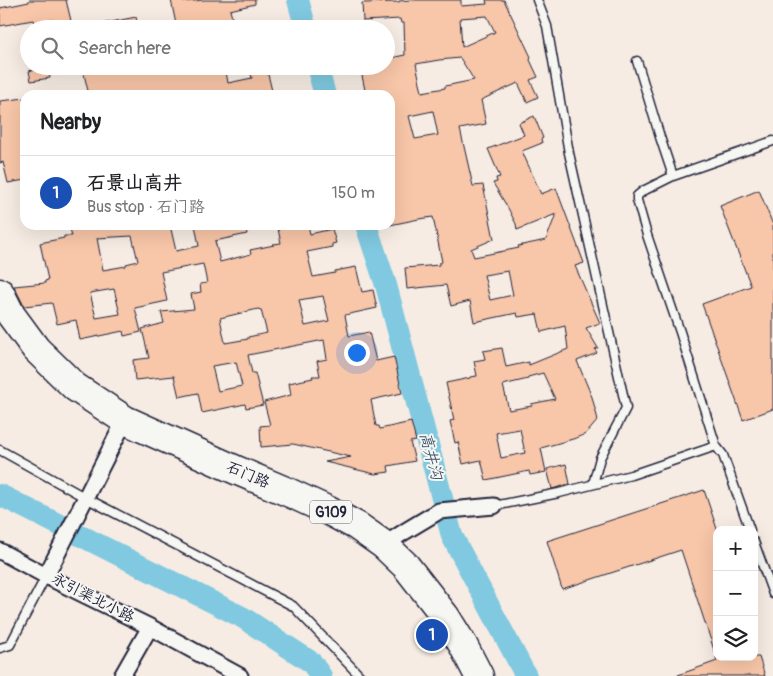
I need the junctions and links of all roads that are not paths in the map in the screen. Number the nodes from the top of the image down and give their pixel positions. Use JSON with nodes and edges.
{"nodes":[{"id":1,"x":537,"y":0,"type":"edge"},
{"id":2,"x":637,"y":61,"type":"dead end"},
{"id":3,"x":773,"y":141,"type":"edge"},
{"id":4,"x":673,"y":176,"type":"junction"},
{"id":5,"x":0,"y":293,"type":"edge"},
{"id":6,"x":0,"y":318,"type":"edge"},
{"id":7,"x":123,"y":425,"type":"junction"},
{"id":8,"x":716,"y":446,"type":"junction"},
{"id":9,"x":0,"y":450,"type":"edge"},
{"id":10,"x":593,"y":484,"type":"junction"},
{"id":11,"x":86,"y":498,"type":"junction"},
{"id":12,"x":494,"y":506,"type":"joint"},
{"id":13,"x":749,"y":526,"type":"edge"},
{"id":14,"x":380,"y":549,"type":"junction"},
{"id":15,"x":0,"y":551,"type":"edge"},
{"id":16,"x":758,"y":553,"type":"edge"},
{"id":17,"x":49,"y":570,"type":"junction"},
{"id":18,"x":773,"y":594,"type":"edge"},
{"id":19,"x":150,"y":627,"type":"junction"},
{"id":20,"x":0,"y":648,"type":"edge"},
{"id":21,"x":122,"y":676,"type":"edge"},
{"id":22,"x":240,"y":676,"type":"edge"},
{"id":23,"x":360,"y":676,"type":"edge"},
{"id":24,"x":465,"y":676,"type":"edge"},
{"id":25,"x":479,"y":676,"type":"edge"}],
"edges":[{"from":1,"to":10,"type":"lane"},
{"from":2,"to":4,"type":"lane"},
{"from":3,"to":4,"type":"lane"},
{"from":4,"to":8,"type":"lane"},
{"from":5,"to":7,"type":"highway","name":"石门路","number":"G109"},
{"from":6,"to":7,"type":"highway","name":"石门路","number":"G109"},
{"from":7,"to":11,"type":"street","name":"永引渠北小路"},
{"from":7,"to":14,"type":"highway","name":"石门路","number":"G109"},
{"from":8,"to":10,"type":"lane"},
{"from":8,"to":13,"type":"lane"},
{"from":9,"to":11,"type":"lane"},
{"from":10,"to":12,"type":"lane"},
{"from":11,"to":17,"type":"street","name":"永引渠北小路"},
{"from":11,"to":23,"type":"lane"},
{"from":12,"to":14,"type":"street"},
{"from":14,"to":24,"type":"highway","name":"石门路","number":"G109"},
{"from":14,"to":25,"type":"highway","name":"石门路","number":"G109"},
{"from":15,"to":17,"type":"street"},
{"from":16,"to":18,"type":"lane"},
{"from":17,"to":19,"type":"street","name":"永引渠北小路"},
{"from":17,"to":20,"type":"lane"},
{"from":19,"to":21,"type":"street"},
{"from":19,"to":22,"type":"street","name":"永引渠北小路"}]}
